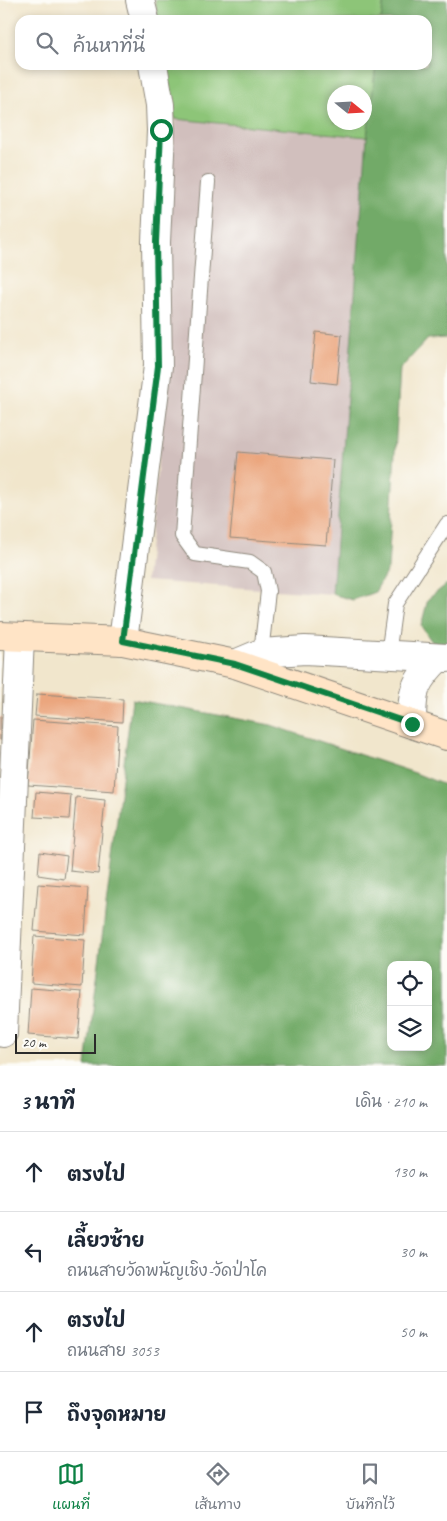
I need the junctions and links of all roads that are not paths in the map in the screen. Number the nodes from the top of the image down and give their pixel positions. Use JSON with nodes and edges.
{"nodes":[{"id":1,"x":140,"y":0,"type":"edge"},
{"id":2,"x":143,"y":15,"type":"edge"},
{"id":3,"x":154,"y":70,"type":"edge"},
{"id":4,"x":208,"y":182,"type":"dead end"},
{"id":5,"x":447,"y":524,"type":"edge"},
{"id":6,"x":10,"y":636,"type":"edge"},
{"id":7,"x":123,"y":641,"type":"junction"},
{"id":8,"x":261,"y":653,"type":"junction"},
{"id":9,"x":388,"y":655,"type":"junction"},
{"id":10,"x":442,"y":658,"type":"edge"},
{"id":11,"x":235,"y":664,"type":"junction"},
{"id":12,"x":412,"y":724,"type":"junction"},
{"id":13,"x":447,"y":736,"type":"edge"},
{"id":14,"x":3,"y":1033,"type":"dead end"}],
"edges":[{"from":1,"to":2,"type":"street"},
{"from":3,"to":7,"type":"street"},
{"from":4,"to":8,"type":"lane"},
{"from":5,"to":9,"type":"lane"},
{"from":6,"to":7,"type":"main road"},
{"from":6,"to":14,"type":"street"},
{"from":7,"to":11,"type":"main road"},
{"from":8,"to":9,"type":"street"},
{"from":8,"to":11,"type":"street"},
{"from":9,"to":10,"type":"street"},
{"from":10,"to":12,"type":"street"},
{"from":11,"to":12,"type":"main road"},
{"from":12,"to":13,"type":"main road"}]}
